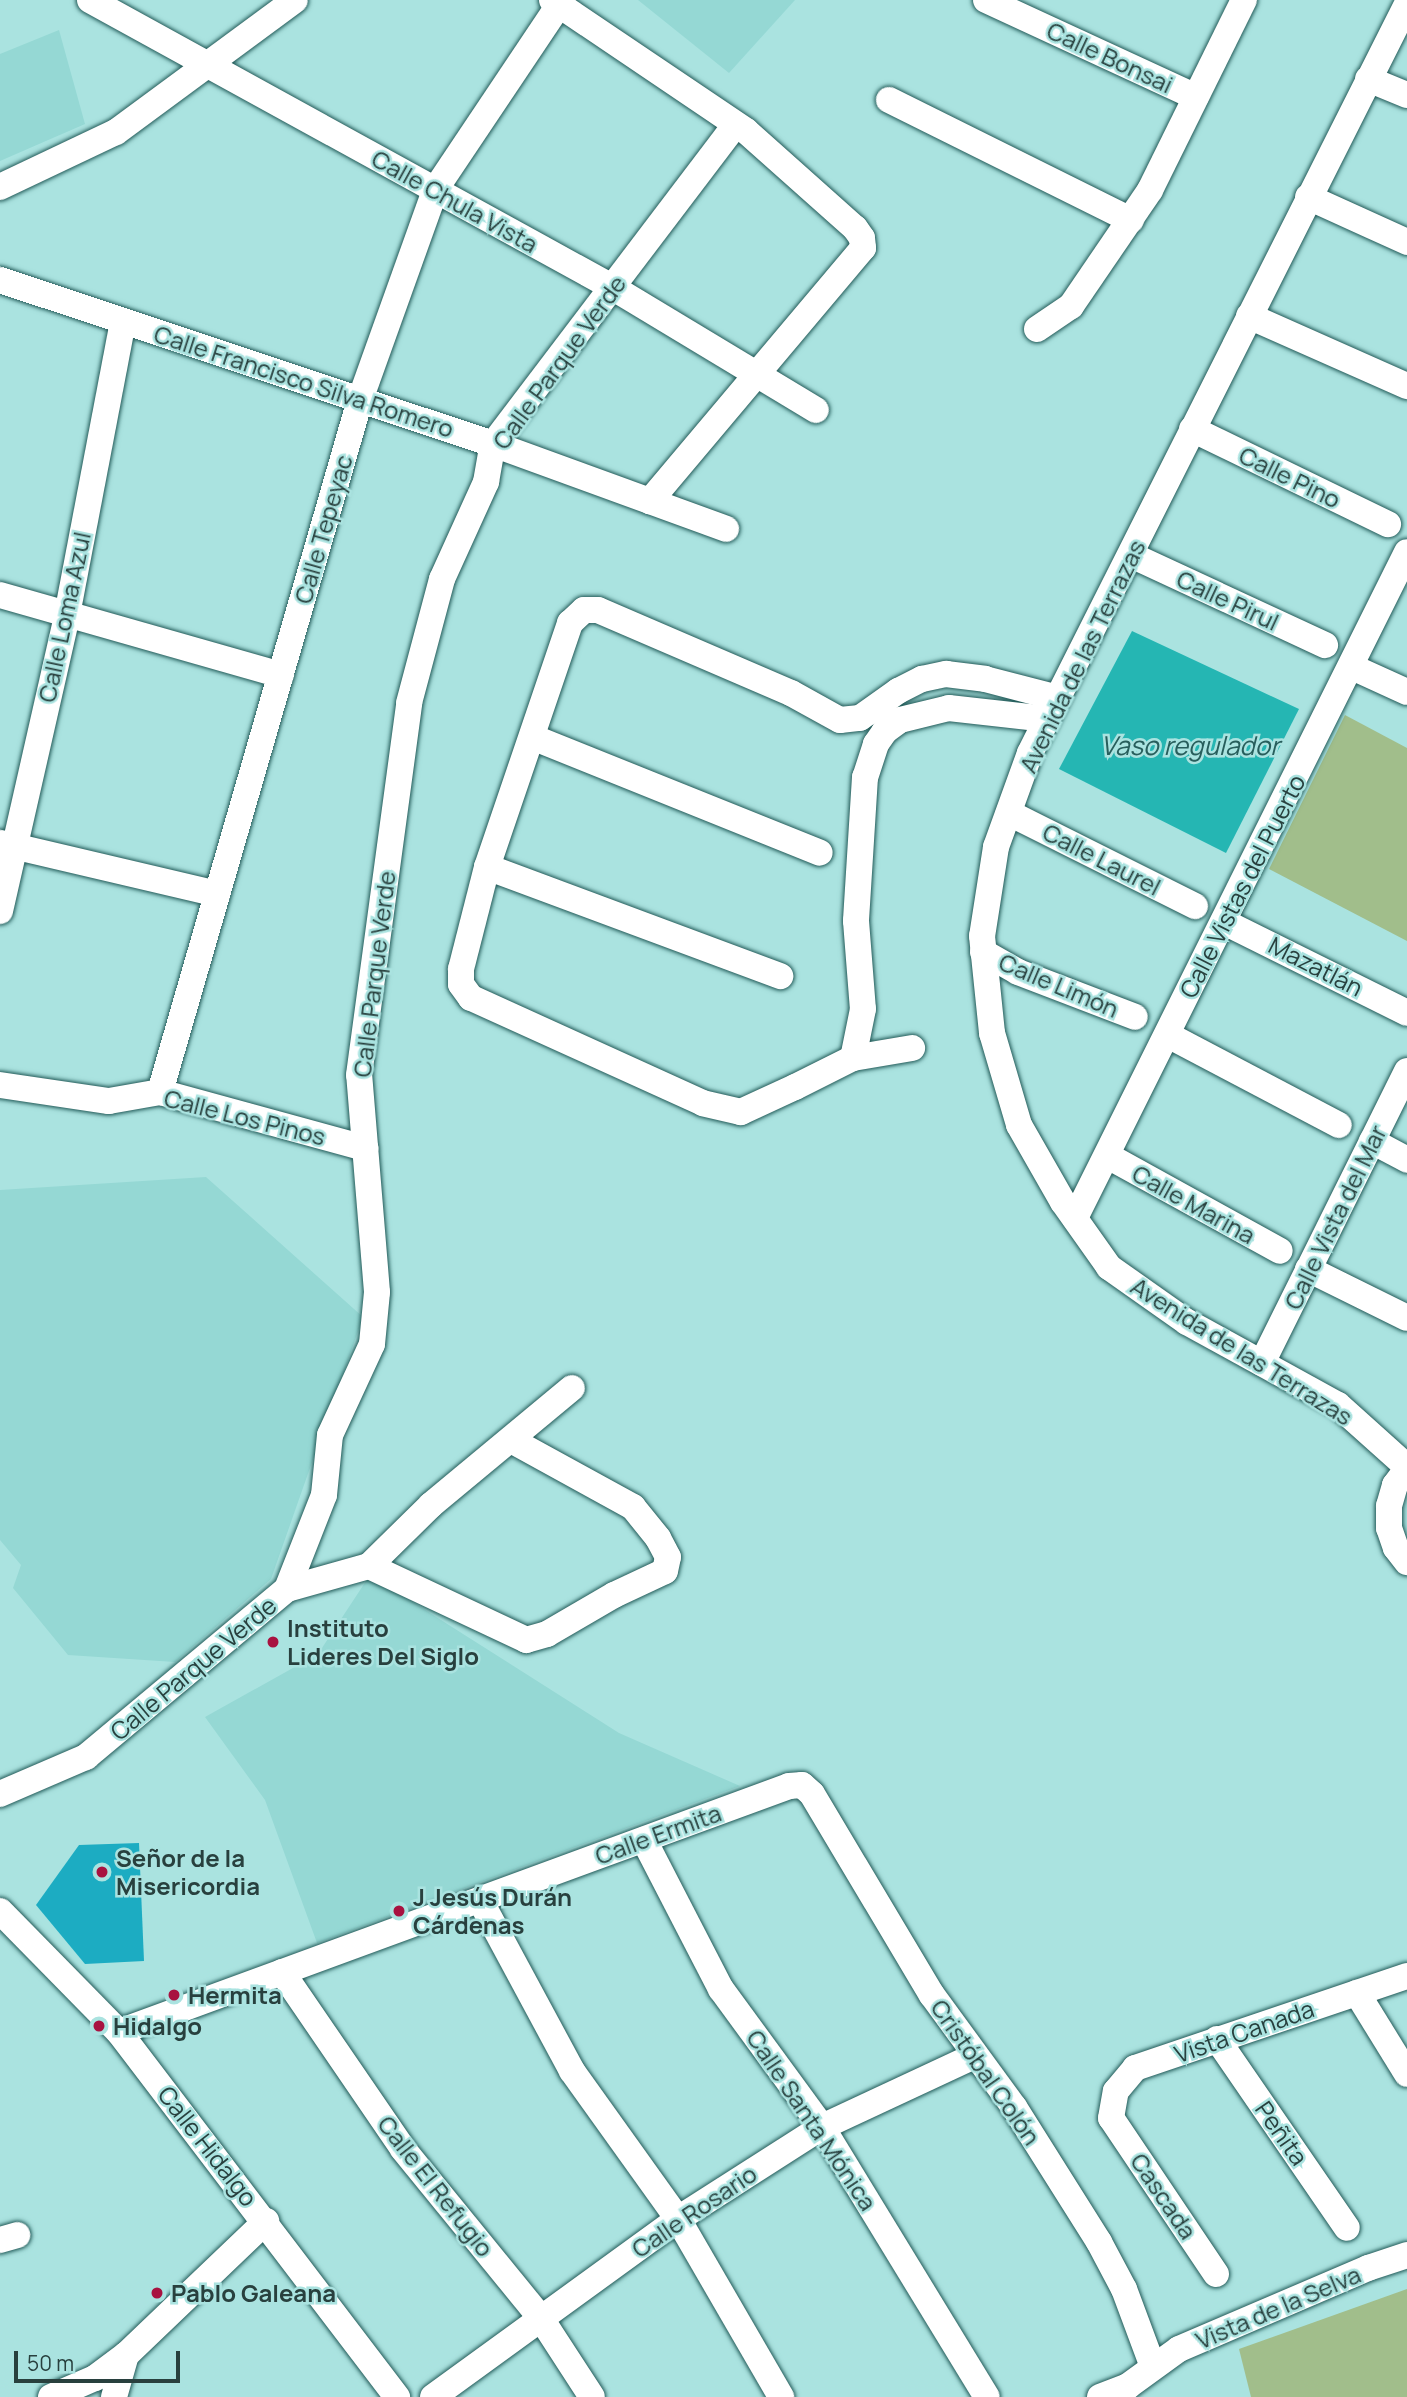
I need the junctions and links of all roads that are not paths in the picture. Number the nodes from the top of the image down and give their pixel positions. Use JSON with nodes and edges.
{"nodes":[{"id":1,"x":90,"y":0,"type":"edge"},
{"id":2,"x":295,"y":0,"type":"edge"},
{"id":3,"x":986,"y":0,"type":"edge"},
{"id":4,"x":1244,"y":0,"type":"edge"},
{"id":5,"x":558,"y":1,"type":"edge"},
{"id":6,"x":1407,"y":4,"type":"edge"},
{"id":7,"x":208,"y":65,"type":"junction"},
{"id":8,"x":1368,"y":79,"type":"junction"},
{"id":9,"x":1407,"y":96,"type":"edge"},
{"id":10,"x":1196,"y":97,"type":"junction"},
{"id":11,"x":889,"y":100,"type":"dead end"},
{"id":12,"x":735,"y":125,"type":"junction"},
{"id":13,"x":0,"y":187,"type":"edge"},
{"id":14,"x":435,"y":190,"type":"junction"},
{"id":15,"x":1308,"y":197,"type":"junction"},
{"id":16,"x":1131,"y":220,"type":"junction"},
{"id":17,"x":1407,"y":242,"type":"edge"},
{"id":18,"x":0,"y":280,"type":"edge"},
{"id":19,"x":612,"y":288,"type":"junction"},
{"id":20,"x":1249,"y":316,"type":"junction"},
{"id":21,"x":123,"y":321,"type":"junction"},
{"id":22,"x":1037,"y":329,"type":"dead end"},
{"id":23,"x":758,"y":375,"type":"junction"},
{"id":24,"x":1407,"y":386,"type":"edge"},
{"id":25,"x":360,"y":400,"type":"junction"},
{"id":26,"x":816,"y":410,"type":"dead end"},
{"id":27,"x":1192,"y":429,"type":"junction"},
{"id":28,"x":493,"y":444,"type":"junction"},
{"id":29,"x":650,"y":501,"type":"junction"},
{"id":30,"x":1388,"y":524,"type":"dead end"},
{"id":31,"x":726,"y":529,"type":"dead end"},
{"id":32,"x":1407,"y":552,"type":"edge"},
{"id":33,"x":1131,"y":555,"type":"junction"},
{"id":34,"x":0,"y":595,"type":"edge"},
{"id":35,"x":67,"y":615,"type":"junction"},
{"id":36,"x":1325,"y":645,"type":"dead end"},
{"id":37,"x":1352,"y":667,"type":"junction"},
{"id":38,"x":281,"y":675,"type":"junction"},
{"id":39,"x":1407,"y":692,"type":"edge"},
{"id":40,"x":1053,"y":709,"type":"junction"},
{"id":41,"x":532,"y":737,"type":"junction"},
{"id":42,"x":1009,"y":813,"type":"junction"},
{"id":43,"x":7,"y":844,"type":"edge"},
{"id":44,"x":820,"y":853,"type":"dead end"},
{"id":45,"x":486,"y":867,"type":"junction"},
{"id":46,"x":217,"y":894,"type":"junction"},
{"id":47,"x":1195,"y":906,"type":"dead end"},
{"id":48,"x":0,"y":911,"type":"edge"},
{"id":49,"x":1224,"y":922,"type":"junction"},
{"id":50,"x":983,"y":952,"type":"junction"},
{"id":51,"x":780,"y":976,"type":"dead end"},
{"id":52,"x":1407,"y":1013,"type":"edge"},
{"id":53,"x":1135,"y":1017,"type":"dead end"},
{"id":54,"x":1168,"y":1035,"type":"junction"},
{"id":55,"x":912,"y":1048,"type":"dead end"},
{"id":56,"x":853,"y":1058,"type":"junction"},
{"id":57,"x":1407,"y":1071,"type":"edge"},
{"id":58,"x":0,"y":1085,"type":"edge"},
{"id":59,"x":160,"y":1092,"type":"junction"},
{"id":60,"x":1339,"y":1125,"type":"dead end"},
{"id":61,"x":1372,"y":1141,"type":"junction"},
{"id":62,"x":365,"y":1148,"type":"junction"},
{"id":63,"x":1108,"y":1156,"type":"junction"},
{"id":64,"x":1407,"y":1160,"type":"edge"},
{"id":65,"x":1075,"y":1218,"type":"junction"},
{"id":66,"x":1280,"y":1251,"type":"dead end"},
{"id":67,"x":1308,"y":1269,"type":"junction"},
{"id":68,"x":1407,"y":1318,"type":"edge"},
{"id":69,"x":1262,"y":1363,"type":"junction"},
{"id":70,"x":572,"y":1388,"type":"dead end"},
{"id":71,"x":511,"y":1440,"type":"junction"},
{"id":72,"x":1407,"y":1468,"type":"edge"},
{"id":73,"x":1407,"y":1562,"type":"edge"},
{"id":74,"x":369,"y":1566,"type":"junction"},
{"id":75,"x":286,"y":1589,"type":"junction"},
{"id":76,"x":803,"y":1784,"type":"joint"},
{"id":77,"x":0,"y":1794,"type":"edge"},
{"id":78,"x":644,"y":1840,"type":"junction"},
{"id":79,"x":480,"y":1900,"type":"junction"},
{"id":80,"x":0,"y":1911,"type":"edge"},
{"id":81,"x":282,"y":1972,"type":"junction"},
{"id":82,"x":1407,"y":1976,"type":"edge"},
{"id":83,"x":1357,"y":1993,"type":"junction"},
{"id":84,"x":119,"y":2032,"type":"junction"},
{"id":85,"x":1217,"y":2039,"type":"junction"},
{"id":86,"x":974,"y":2056,"type":"junction"},
{"id":87,"x":1407,"y":2074,"type":"edge"},
{"id":88,"x":1111,"y":2118,"type":"joint"},
{"id":89,"x":822,"y":2127,"type":"junction"},
{"id":90,"x":678,"y":2219,"type":"junction"},
{"id":91,"x":266,"y":2221,"type":"junction"},
{"id":92,"x":1347,"y":2228,"type":"dead end"},
{"id":93,"x":1407,"y":2255,"type":"edge"},
{"id":94,"x":1216,"y":2274,"type":"dead end"},
{"id":95,"x":540,"y":2317,"type":"junction"},
{"id":96,"x":126,"y":2355,"type":"junction"},
{"id":97,"x":1153,"y":2367,"type":"junction"},
{"id":98,"x":51,"y":2397,"type":"edge"},
{"id":99,"x":114,"y":2397,"type":"edge"},
{"id":100,"x":397,"y":2397,"type":"edge"},
{"id":101,"x":433,"y":2397,"type":"edge"},
{"id":102,"x":592,"y":2397,"type":"edge"},
{"id":103,"x":781,"y":2397,"type":"edge"},
{"id":104,"x":987,"y":2397,"type":"edge"},
{"id":105,"x":1100,"y":2397,"type":"edge"}],
"edges":[{"from":1,"to":7,"type":"street","name":"Calle Chula Vista"},
{"from":2,"to":7,"type":"street"},
{"from":3,"to":10,"type":"street","name":"Calle Bonsai"},
{"from":4,"to":10,"type":"street"},
{"from":5,"to":12,"type":"street"},
{"from":5,"to":14,"type":"street","name":"Calle Tepeyac"},
{"from":6,"to":8,"type":"street","name":"Avenida de las Terrazas"},
{"from":7,"to":13,"type":"street"},
{"from":7,"to":14,"type":"street","name":"Calle Chula Vista"},
{"from":8,"to":9,"type":"street"},
{"from":8,"to":15,"type":"street","name":"Avenida de las Terrazas"},
{"from":10,"to":16,"type":"street"},
{"from":11,"to":16,"type":"street"},
{"from":12,"to":19,"type":"street","name":"Calle Parque Verde"},
{"from":12,"to":23,"type":"street"},
{"from":14,"to":19,"type":"street","name":"Calle Chula Vista"},
{"from":14,"to":25,"type":"street","name":"Calle Tepeyac"},
{"from":15,"to":17,"type":"street"},
{"from":15,"to":20,"type":"street","name":"Avenida de las Terrazas"},
{"from":16,"to":22,"type":"street"},
{"from":18,"to":21,"type":"street","name":"Calle Francisco Silva Romero"},
{"from":19,"to":23,"type":"street","name":"Calle Chula Vista"},
{"from":19,"to":28,"type":"street","name":"Calle Parque Verde"},
{"from":20,"to":24,"type":"street"},
{"from":20,"to":27,"type":"street","name":"Avenida de las Terrazas"},
{"from":21,"to":25,"type":"street","name":"Calle Francisco Silva Romero"},
{"from":21,"to":35,"type":"street","name":"Calle Loma Azul"},
{"from":23,"to":26,"type":"street","name":"Calle Chula Vista"},
{"from":23,"to":29,"type":"street"},
{"from":25,"to":28,"type":"street","name":"Calle Francisco Silva Romero"},
{"from":25,"to":38,"type":"street","name":"Calle Tepeyac"},
{"from":27,"to":30,"type":"street","name":"Calle Pino"},
{"from":27,"to":33,"type":"street","name":"Avenida de las Terrazas"},
{"from":28,"to":29,"type":"street","name":"Calle Francisco Silva Romero"},
{"from":28,"to":62,"type":"street","name":"Calle Parque Verde"},
{"from":29,"to":31,"type":"street","name":"Calle Francisco Silva Romero"},
{"from":32,"to":37,"type":"street","name":"Calle Vistas del Puerto"},
{"from":33,"to":36,"type":"street","name":"Calle Pirul"},
{"from":33,"to":40,"type":"street","name":"Avenida de las Terrazas"},
{"from":34,"to":35,"type":"street"},
{"from":35,"to":38,"type":"street"},
{"from":35,"to":43,"type":"street","name":"Calle Loma Azul"},
{"from":37,"to":39,"type":"street"},
{"from":37,"to":49,"type":"street","name":"Calle Vistas del Puerto"},
{"from":38,"to":46,"type":"street","name":"Calle Tepeyac"},
{"from":40,"to":41,"type":"street"},
{"from":40,"to":42,"type":"street","name":"Avenida de las Terrazas"},
{"from":40,"to":56,"type":"street"},
{"from":41,"to":44,"type":"street"},
{"from":41,"to":45,"type":"street"},
{"from":42,"to":47,"type":"street","name":"Calle Laurel"},
{"from":42,"to":50,"type":"street","name":"Avenida de las Terrazas"},
{"from":43,"to":46,"type":"street"},
{"from":43,"to":48,"type":"street","name":"Calle Loma Azul"},
{"from":45,"to":51,"type":"street"},
{"from":45,"to":56,"type":"street"},
{"from":46,"to":59,"type":"street","name":"Calle Tepeyac"},
{"from":49,"to":52,"type":"street","name":"Mazatlán"},
{"from":49,"to":54,"type":"street","name":"Calle Vistas del Puerto"},
{"from":50,"to":53,"type":"street","name":"Calle Limón"},
{"from":50,"to":65,"type":"street","name":"Avenida de las Terrazas"},
{"from":54,"to":60,"type":"street"},
{"from":54,"to":63,"type":"street","name":"Calle Vistas del Puerto"},
{"from":55,"to":56,"type":"street"},
{"from":57,"to":61,"type":"street","name":"Calle Vista del Mar"},
{"from":58,"to":59,"type":"street","name":"Calle Los Pinos"},
{"from":59,"to":62,"type":"street","name":"Calle Los Pinos"},
{"from":61,"to":64,"type":"street"},
{"from":61,"to":67,"type":"street","name":"Calle Vista del Mar"},
{"from":62,"to":75,"type":"street","name":"Calle Parque Verde"},
{"from":63,"to":65,"type":"street","name":"Calle Vistas del Puerto"},
{"from":63,"to":66,"type":"street","name":"Calle Marina"},
{"from":65,"to":69,"type":"street","name":"Avenida de las Terrazas"},
{"from":67,"to":68,"type":"street"},
{"from":67,"to":69,"type":"street","name":"Calle Vista del Mar"},
{"from":69,"to":72,"type":"street","name":"Avenida de las Terrazas"},
{"from":70,"to":71,"type":"street"},
{"from":71,"to":74,"type":"street"},
{"from":71,"to":74,"type":"street"},
{"from":72,"to":73,"type":"street"},
{"from":74,"to":75,"type":"street"},
{"from":75,"to":77,"type":"street","name":"Calle Parque Verde"},
{"from":76,"to":78,"type":"street","name":"Calle Ermita"},
{"from":76,"to":86,"type":"street","name":"Cristóbal Colón"},
{"from":78,"to":79,"type":"street","name":"Calle Ermita"},
{"from":78,"to":89,"type":"street","name":"Calle Santa Mónica"},
{"from":79,"to":81,"type":"street","name":"Calle Ermita"},
{"from":79,"to":90,"type":"street"},
{"from":80,"to":84,"type":"street","name":"Calle Hidalgo"},
{"from":81,"to":84,"type":"street","name":"Calle Ermita"},
{"from":81,"to":95,"type":"street","name":"Calle El Refugio"},
{"from":82,"to":83,"type":"street","name":"Vista Canada"},
{"from":83,"to":85,"type":"street","name":"Vista Canada"},
{"from":83,"to":87,"type":"street"},
{"from":84,"to":91,"type":"street","name":"Calle Hidalgo"},
{"from":85,"to":88,"type":"street","name":"Vista Canada"},
{"from":85,"to":92,"type":"street","name":"Peñita"},
{"from":86,"to":89,"type":"street","name":"Calle Rosario"},
{"from":86,"to":97,"type":"street","name":"Cristóbal Colón"},
{"from":88,"to":94,"type":"street","name":"Cascada"},
{"from":89,"to":90,"type":"street","name":"Calle Rosario"},
{"from":89,"to":104,"type":"street","name":"Calle Santa Mónica"},
{"from":90,"to":95,"type":"street","name":"Calle Rosario"},
{"from":90,"to":103,"type":"street"},
{"from":91,"to":96,"type":"street"},
{"from":91,"to":100,"type":"street","name":"Calle Hidalgo"},
{"from":93,"to":97,"type":"street","name":"Vista de la Selva"},
{"from":95,"to":101,"type":"street","name":"Calle Rosario"},
{"from":95,"to":102,"type":"street","name":"Calle El Refugio"},
{"from":96,"to":98,"type":"street"},
{"from":96,"to":99,"type":"street"},
{"from":97,"to":105,"type":"street","name":"Vista de la Selva"}]}
